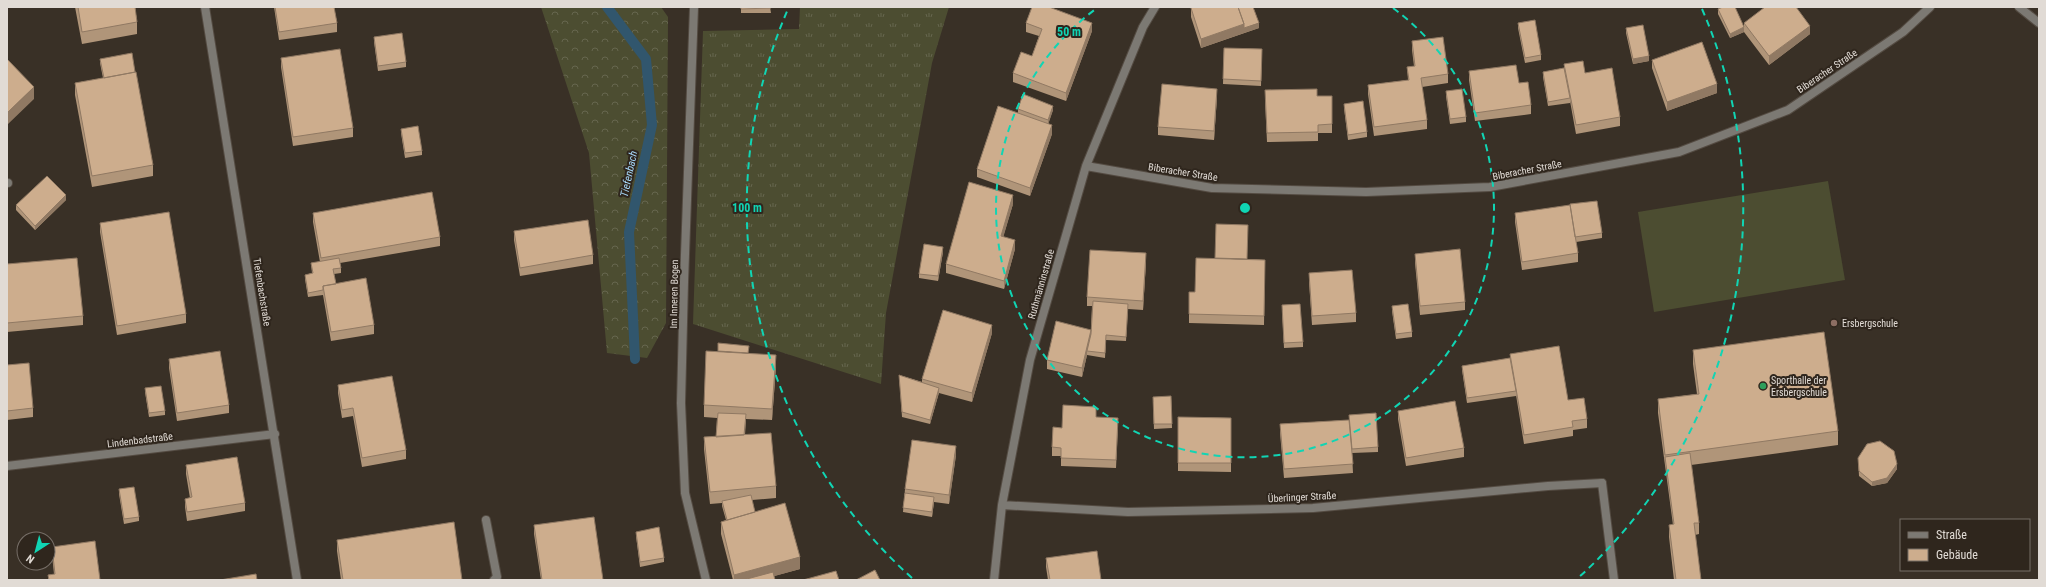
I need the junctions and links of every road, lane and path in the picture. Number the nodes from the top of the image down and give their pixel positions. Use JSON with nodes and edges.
{"nodes":[{"id":1,"x":205,"y":7,"type":"edge"},
{"id":2,"x":694,"y":7,"type":"edge"},
{"id":3,"x":1155,"y":7,"type":"edge"},
{"id":4,"x":1930,"y":7,"type":"edge"},
{"id":5,"x":2019,"y":7,"type":"edge"},
{"id":6,"x":2039,"y":23,"type":"edge"},
{"id":7,"x":1086,"y":166,"type":"junction"},
{"id":8,"x":275,"y":434,"type":"junction"},
{"id":9,"x":7,"y":466,"type":"edge"},
{"id":10,"x":1002,"y":505,"type":"junction"},
{"id":11,"x":486,"y":520,"type":"dead end"},
{"id":12,"x":297,"y":580,"type":"edge"},
{"id":13,"x":494,"y":580,"type":"edge"},
{"id":14,"x":706,"y":580,"type":"edge"},
{"id":15,"x":994,"y":580,"type":"edge"},
{"id":16,"x":1614,"y":580,"type":"edge"}],
"edges":[{"from":1,"to":8,"type":"street","name":"Tiefenbachstraße"},
{"from":2,"to":14,"type":"street","name":"Im Inneren Bogen"},
{"from":3,"to":7,"type":"street","name":"Ruthmänninstraße"},
{"from":4,"to":7,"type":"street","name":"Biberacher Straße"},
{"from":5,"to":6,"type":"street"},
{"from":7,"to":10,"type":"street","name":"Ruthmänninstraße"},
{"from":8,"to":9,"type":"street","name":"Lindenbadstraße"},
{"from":8,"to":12,"type":"street","name":"Tiefenbachstraße"},
{"from":10,"to":15,"type":"street","name":"Ruthmänninstraße"},
{"from":10,"to":16,"type":"street","name":"Überlinger Straße"},
{"from":11,"to":13,"type":"street"}]}
